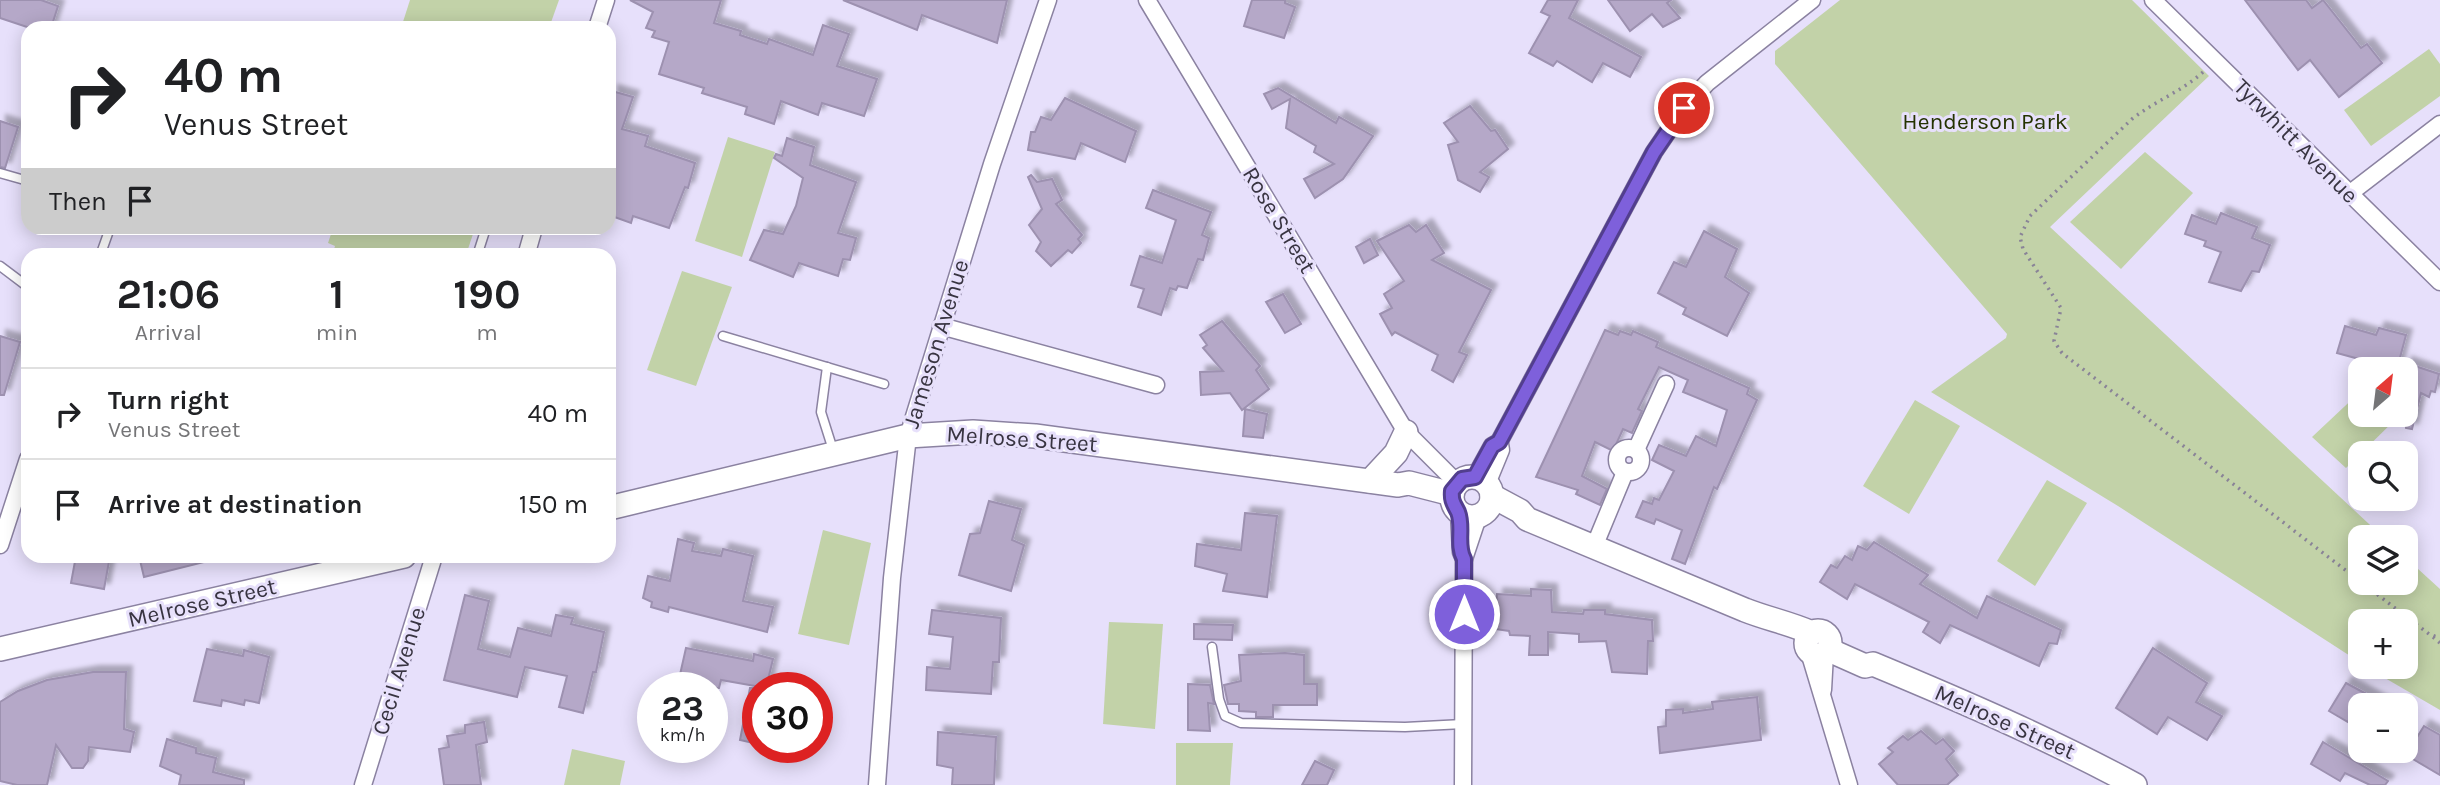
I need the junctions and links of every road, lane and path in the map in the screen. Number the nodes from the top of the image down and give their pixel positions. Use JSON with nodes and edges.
{"nodes":[{"id":1,"x":606,"y":0,"type":"edge"},
{"id":2,"x":1048,"y":0,"type":"edge"},
{"id":3,"x":1147,"y":0,"type":"edge"},
{"id":4,"x":1812,"y":0,"type":"edge"},
{"id":5,"x":2152,"y":0,"type":"edge"},
{"id":6,"x":599,"y":21,"type":"edge"},
{"id":7,"x":2215,"y":61,"type":"junction"},
{"id":8,"x":2440,"y":124,"type":"edge"},
{"id":9,"x":0,"y":173,"type":"edge"},
{"id":10,"x":21,"y":179,"type":"edge"},
{"id":11,"x":2349,"y":194,"type":"junction"},
{"id":12,"x":0,"y":266,"type":"edge"},
{"id":13,"x":21,"y":282,"type":"edge"},
{"id":14,"x":2440,"y":282,"type":"edge"},
{"id":15,"x":941,"y":326,"type":"junction"},
{"id":16,"x":723,"y":336,"type":"dead end"},
{"id":17,"x":827,"y":367,"type":"junction"},
{"id":18,"x":884,"y":384,"type":"dead end"},
{"id":19,"x":1665,"y":384,"type":"dead end"},
{"id":20,"x":1156,"y":385,"type":"dead end"},
{"id":21,"x":1409,"y":435,"type":"junction"},
{"id":22,"x":908,"y":436,"type":"junction"},
{"id":23,"x":834,"y":453,"type":"junction"},
{"id":24,"x":21,"y":471,"type":"edge"},
{"id":25,"x":1370,"y":481,"type":"junction"},
{"id":26,"x":7,"y":496,"type":"edge"},
{"id":27,"x":1469,"y":497,"type":"junction"},
{"id":28,"x":616,"y":506,"type":"edge"},
{"id":29,"x":0,"y":545,"type":"edge"},
{"id":30,"x":1594,"y":547,"type":"junction"},
{"id":31,"x":374,"y":563,"type":"edge"},
{"id":32,"x":432,"y":563,"type":"edge"},
{"id":33,"x":2440,"y":640,"type":"edge"},
{"id":34,"x":1819,"y":645,"type":"junction"},
{"id":35,"x":1212,"y":647,"type":"dead end"},
{"id":36,"x":0,"y":649,"type":"edge"},
{"id":37,"x":1463,"y":724,"type":"junction"},
{"id":38,"x":363,"y":785,"type":"edge"},
{"id":39,"x":877,"y":785,"type":"edge"},
{"id":40,"x":1463,"y":785,"type":"edge"},
{"id":41,"x":1849,"y":785,"type":"edge"},
{"id":42,"x":2135,"y":785,"type":"edge"}],
"edges":[{"from":1,"to":6,"type":"street"},
{"from":2,"to":15,"type":"street","name":"Jameson Avenue"},
{"from":3,"to":21,"type":"street","name":"Rose Street"},
{"from":4,"to":27,"type":"street"},
{"from":5,"to":7,"type":"street","name":"Tyrwhitt Avenue"},
{"from":7,"to":11,"type":"street","name":"Tyrwhitt Avenue"},
{"from":7,"to":33,"type":"path"},
{"from":8,"to":11,"type":"street"},
{"from":9,"to":10,"type":"lane"},
{"from":11,"to":14,"type":"street","name":"Tyrwhitt Avenue"},
{"from":12,"to":13,"type":"lane"},
{"from":15,"to":20,"type":"street"},
{"from":15,"to":22,"type":"street","name":"Jameson Avenue"},
{"from":16,"to":17,"type":"lane"},
{"from":17,"to":18,"type":"lane"},
{"from":17,"to":23,"type":"lane"},
{"from":19,"to":30,"type":"street"},
{"from":21,"to":25,"type":"street"},
{"from":21,"to":27,"type":"street","name":"Rose Street"},
{"from":22,"to":23,"type":"street","name":"Melrose Street"},
{"from":22,"to":25,"type":"street","name":"Melrose Street"},
{"from":22,"to":39,"type":"street","name":"Jameson Avenue"},
{"from":23,"to":28,"type":"street","name":"Melrose Street"},
{"from":24,"to":26,"type":"street"},
{"from":25,"to":27,"type":"street","name":"Melrose Street"},
{"from":26,"to":29,"type":"street"},
{"from":27,"to":30,"type":"street","name":"Melrose Street"},
{"from":27,"to":37,"type":"street"},
{"from":30,"to":34,"type":"street","name":"Melrose Street"},
{"from":31,"to":36,"type":"street","name":"Melrose Street"},
{"from":32,"to":38,"type":"street","name":"Cecil Avenue"},
{"from":34,"to":41,"type":"street"},
{"from":34,"to":42,"type":"street","name":"Melrose Street"},
{"from":35,"to":37,"type":"lane"},
{"from":37,"to":40,"type":"street"}]}
